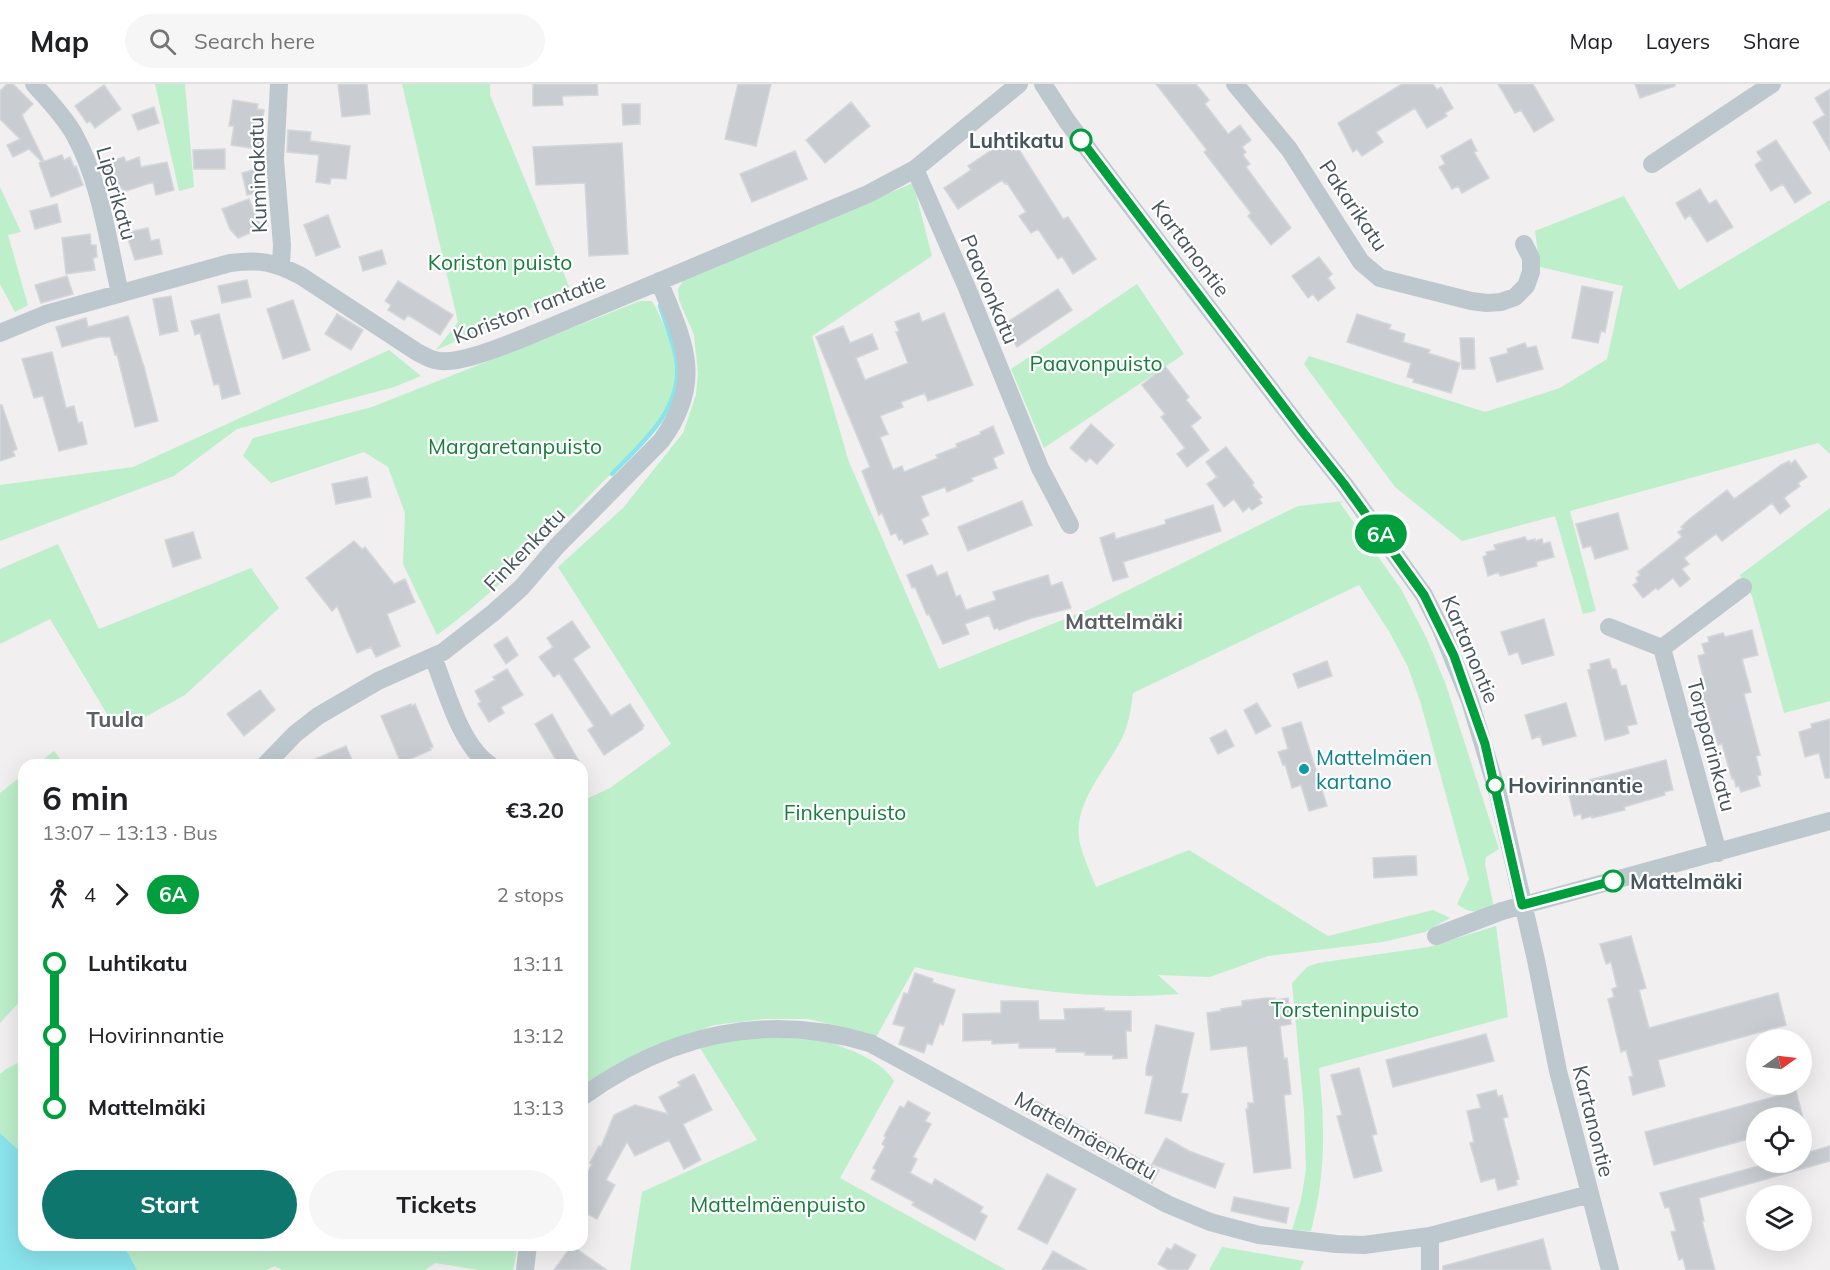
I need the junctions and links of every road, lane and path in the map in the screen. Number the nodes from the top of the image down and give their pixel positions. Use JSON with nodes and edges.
{"nodes":[{"id":1,"x":34,"y":84,"type":"edge"},
{"id":2,"x":279,"y":84,"type":"edge"},
{"id":3,"x":1019,"y":84,"type":"edge"},
{"id":4,"x":1043,"y":84,"type":"edge"},
{"id":5,"x":1235,"y":84,"type":"edge"},
{"id":6,"x":1772,"y":84,"type":"edge"},
{"id":7,"x":1652,"y":164,"type":"dead end"},
{"id":8,"x":915,"y":169,"type":"junction"},
{"id":9,"x":1524,"y":244,"type":"dead end"},
{"id":10,"x":281,"y":265,"type":"junction"},
{"id":11,"x":659,"y":281,"type":"junction"},
{"id":12,"x":120,"y":293,"type":"junction"},
{"id":13,"x":0,"y":333,"type":"edge"},
{"id":14,"x":1070,"y":525,"type":"dead end"},
{"id":15,"x":1743,"y":587,"type":"dead end"},
{"id":16,"x":1609,"y":627,"type":"dead end"},
{"id":17,"x":1662,"y":648,"type":"junction"},
{"id":18,"x":433,"y":657,"type":"junction"},
{"id":19,"x":271,"y":759,"type":"edge"},
{"id":20,"x":481,"y":759,"type":"edge"},
{"id":21,"x":1830,"y":821,"type":"edge"},
{"id":22,"x":1718,"y":853,"type":"junction"},
{"id":23,"x":1522,"y":905,"type":"junction"},
{"id":24,"x":1436,"y":936,"type":"dead end"},
{"id":25,"x":588,"y":1093,"type":"edge"},
{"id":26,"x":1590,"y":1194,"type":"junction"},
{"id":27,"x":1430,"y":1236,"type":"junction"},
{"id":28,"x":527,"y":1251,"type":"edge"},
{"id":29,"x":525,"y":1270,"type":"edge"},
{"id":30,"x":1430,"y":1270,"type":"edge"},
{"id":31,"x":1610,"y":1270,"type":"edge"}],
"edges":[{"from":1,"to":12,"type":"street","name":"Liperikatu"},
{"from":2,"to":10,"type":"street","name":"Kuminakatu"},
{"from":3,"to":8,"type":"street","name":"Koriston rantatie"},
{"from":4,"to":23,"type":"street","name":"Kartanontie"},
{"from":5,"to":9,"type":"street","name":"Pakarikatu"},
{"from":6,"to":7,"type":"street"},
{"from":8,"to":11,"type":"street","name":"Koriston rantatie"},
{"from":8,"to":14,"type":"street","name":"Paavonkatu"},
{"from":10,"to":11,"type":"street","name":"Koriston rantatie"},
{"from":10,"to":12,"type":"street","name":"Koriston rantatie"},
{"from":11,"to":18,"type":"street","name":"Finkenkatu"},
{"from":12,"to":13,"type":"street","name":"Koriston rantatie"},
{"from":15,"to":17,"type":"street"},
{"from":16,"to":17,"type":"street"},
{"from":17,"to":22,"type":"street","name":"Torpparinkatu"},
{"from":18,"to":19,"type":"street","name":"Finkenkatu"},
{"from":18,"to":20,"type":"street"},
{"from":21,"to":22,"type":"street"},
{"from":22,"to":23,"type":"street"},
{"from":23,"to":24,"type":"street"},
{"from":23,"to":26,"type":"street","name":"Kartanontie"},
{"from":25,"to":27,"type":"street","name":"Mattelmäenkatu"},
{"from":26,"to":27,"type":"street","name":"Mattelmäenkatu"},
{"from":26,"to":31,"type":"street","name":"Kartanontie"},
{"from":27,"to":30,"type":"street"},
{"from":28,"to":29,"type":"street"}]}
